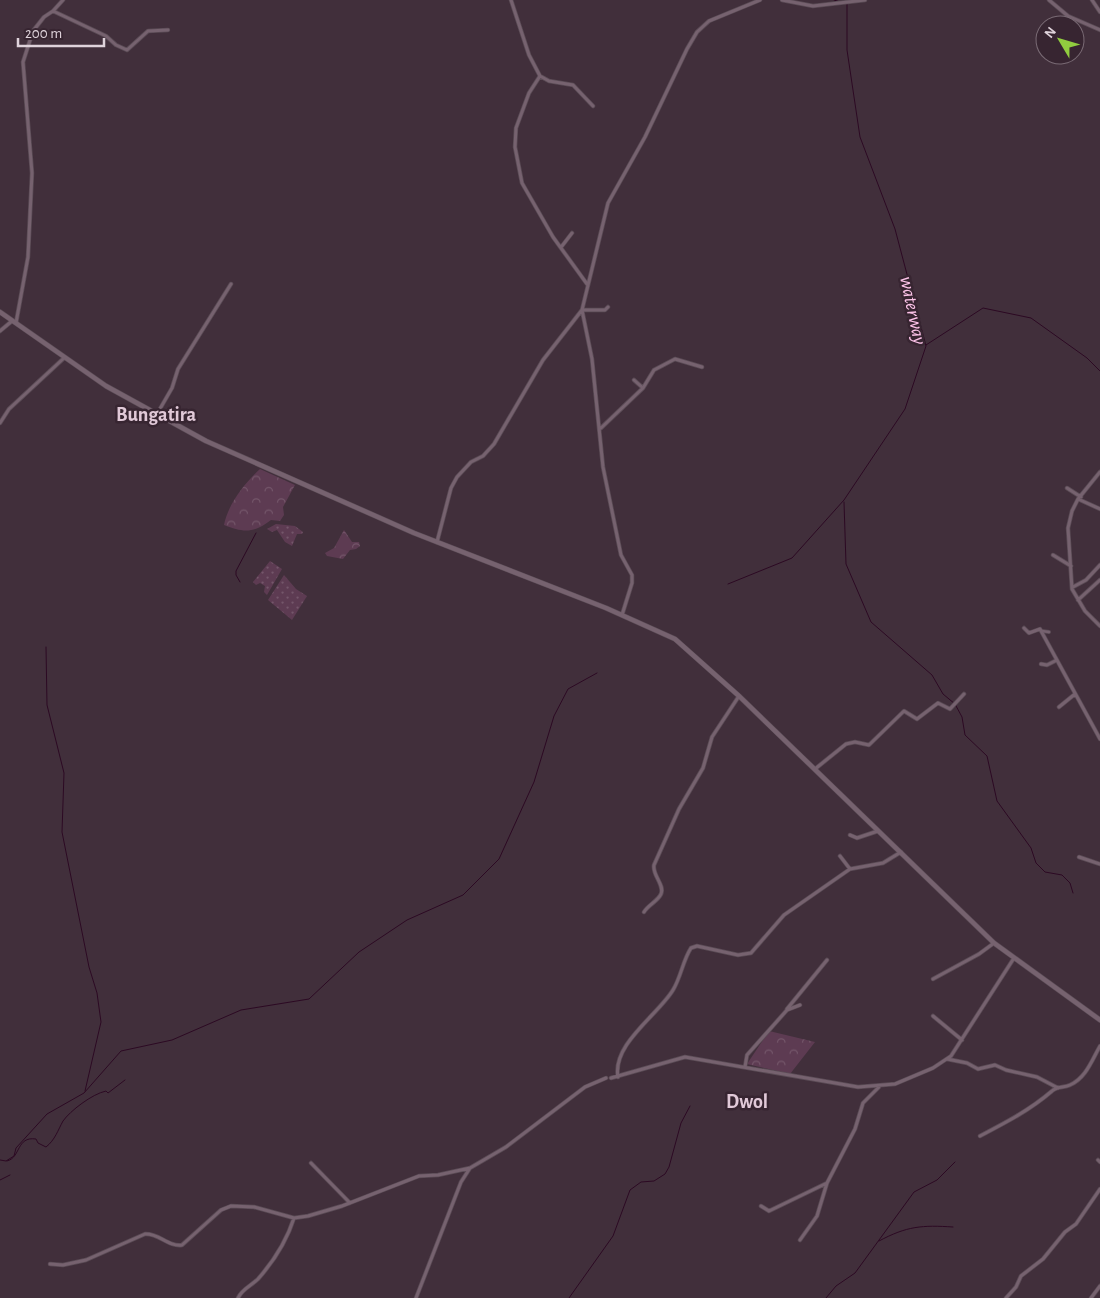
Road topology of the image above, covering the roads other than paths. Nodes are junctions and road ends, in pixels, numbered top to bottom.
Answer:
1 (63, 0) edge
2 (511, 0) edge
3 (760, 0) edge
4 (782, 0) edge
5 (865, 0) edge
6 (1049, 0) edge
7 (1092, 0) edge
8 (53, 11) junction
9 (1100, 12) edge
10 (168, 30) dead end
11 (1100, 30) edge
12 (540, 76) junction
13 (593, 106) dead end
14 (572, 233) dead end
15 (562, 246) junction
16 (231, 284) dead end
17 (588, 284) junction
18 (608, 307) dead end
19 (582, 310) junction
20 (0, 312) edge
21 (15, 322) junction
22 (0, 331) edge
23 (64, 358) junction
24 (702, 367) dead end
25 (634, 380) dead end
26 (643, 388) junction
27 (157, 414) junction
28 (0, 423) edge
29 (600, 428) junction
30 (1100, 472) edge
31 (1067, 488) dead end
32 (1080, 498) junction
33 (1100, 509) edge
34 (437, 542) junction
35 (1053, 555) dead end
36 (1100, 564) edge
37 (1071, 566) junction
38 (1100, 580) edge
39 (1072, 587) junction
40 (1078, 600) junction
41 (622, 615) junction
42 (1100, 626) edge
43 (1024, 628) dead end
44 (1042, 631) junction
45 (1049, 632) dead end
46 (1057, 660) junction
47 (1041, 664) dead end
48 (964, 694) dead end
49 (1075, 694) junction
50 (739, 696) junction
51 (1059, 708) dead end
52 (1100, 739) edge
53 (815, 769) junction
54 (879, 830) junction
55 (850, 835) dead end
56 (901, 852) junction
57 (840, 856) dead end
58 (1079, 857) dead end
59 (1100, 864) edge
60 (850, 869) junction
61 (644, 912) dead end
62 (994, 943) junction
63 (1014, 958) junction
64 (827, 960) dead end
65 (933, 979) dead end
66 (800, 1005) dead end
67 (787, 1010) junction
68 (933, 1016) dead end
69 (1100, 1020) edge
70 (962, 1040) junction
71 (1100, 1046) edge
72 (947, 1059) junction
73 (745, 1068) junction
74 (618, 1077) junction
75 (606, 1078) dead end
76 (611, 1078) dead end
77 (879, 1087) junction
78 (1058, 1088) junction
79 (980, 1136) dead end
80 (312, 1163) dead end
81 (470, 1168) junction
82 (827, 1183) junction
83 (1100, 1189) edge
84 (350, 1203) junction
85 (761, 1206) dead end
86 (294, 1218) junction
87 (800, 1240) dead end
88 (50, 1264) dead end
89 (1100, 1286) edge
90 (238, 1298) edge
91 (416, 1298) edge
92 (1006, 1298) edge
93 (1091, 1298) edge

1 - 8 street
2 - 12 street
3 - 17 street
4 - 5 street
6 - 11 street
7 - 9 street
8 - 10 street
8 - 21 street
12 - 13 street
12 - 15 street
14 - 15 street
15 - 17 street
16 - 27 street
17 - 19 street
18 - 19 street
19 - 29 street
19 - 34 street
20 - 21 street
21 - 22 street
21 - 23 street
23 - 27 street
23 - 28 street
24 - 26 street
25 - 26 street
26 - 29 street
27 - 34 street
29 - 41 street
30 - 32 street
31 - 32 street
32 - 33 street
32 - 37 street
34 - 41 street
35 - 37 street
36 - 39 street
37 - 39 street
38 - 40 street
39 - 40 street
40 - 42 street
41 - 50 street
43 - 44 street
44 - 45 street
44 - 46 street
46 - 47 street
46 - 49 street
48 - 53 street
49 - 51 street
49 - 52 street
50 - 53 street
50 - 61 street
53 - 54 street
54 - 55 street
54 - 56 street
56 - 60 street
56 - 62 street
57 - 60 street
58 - 59 street
60 - 74 street
62 - 63 street
62 - 65 street
63 - 69 street
63 - 70 street
64 - 67 street
66 - 67 street
67 - 73 street
68 - 70 street
70 - 72 street
71 - 78 street
72 - 77 street
72 - 78 street
73 - 74 street
73 - 77 street
74 - 76 street
75 - 81 street
77 - 82 street
78 - 79 street
80 - 84 street
81 - 84 street
81 - 91 street
82 - 85 street
82 - 87 street
83 - 92 street
84 - 86 street
86 - 88 street
86 - 90 street
89 - 93 street

